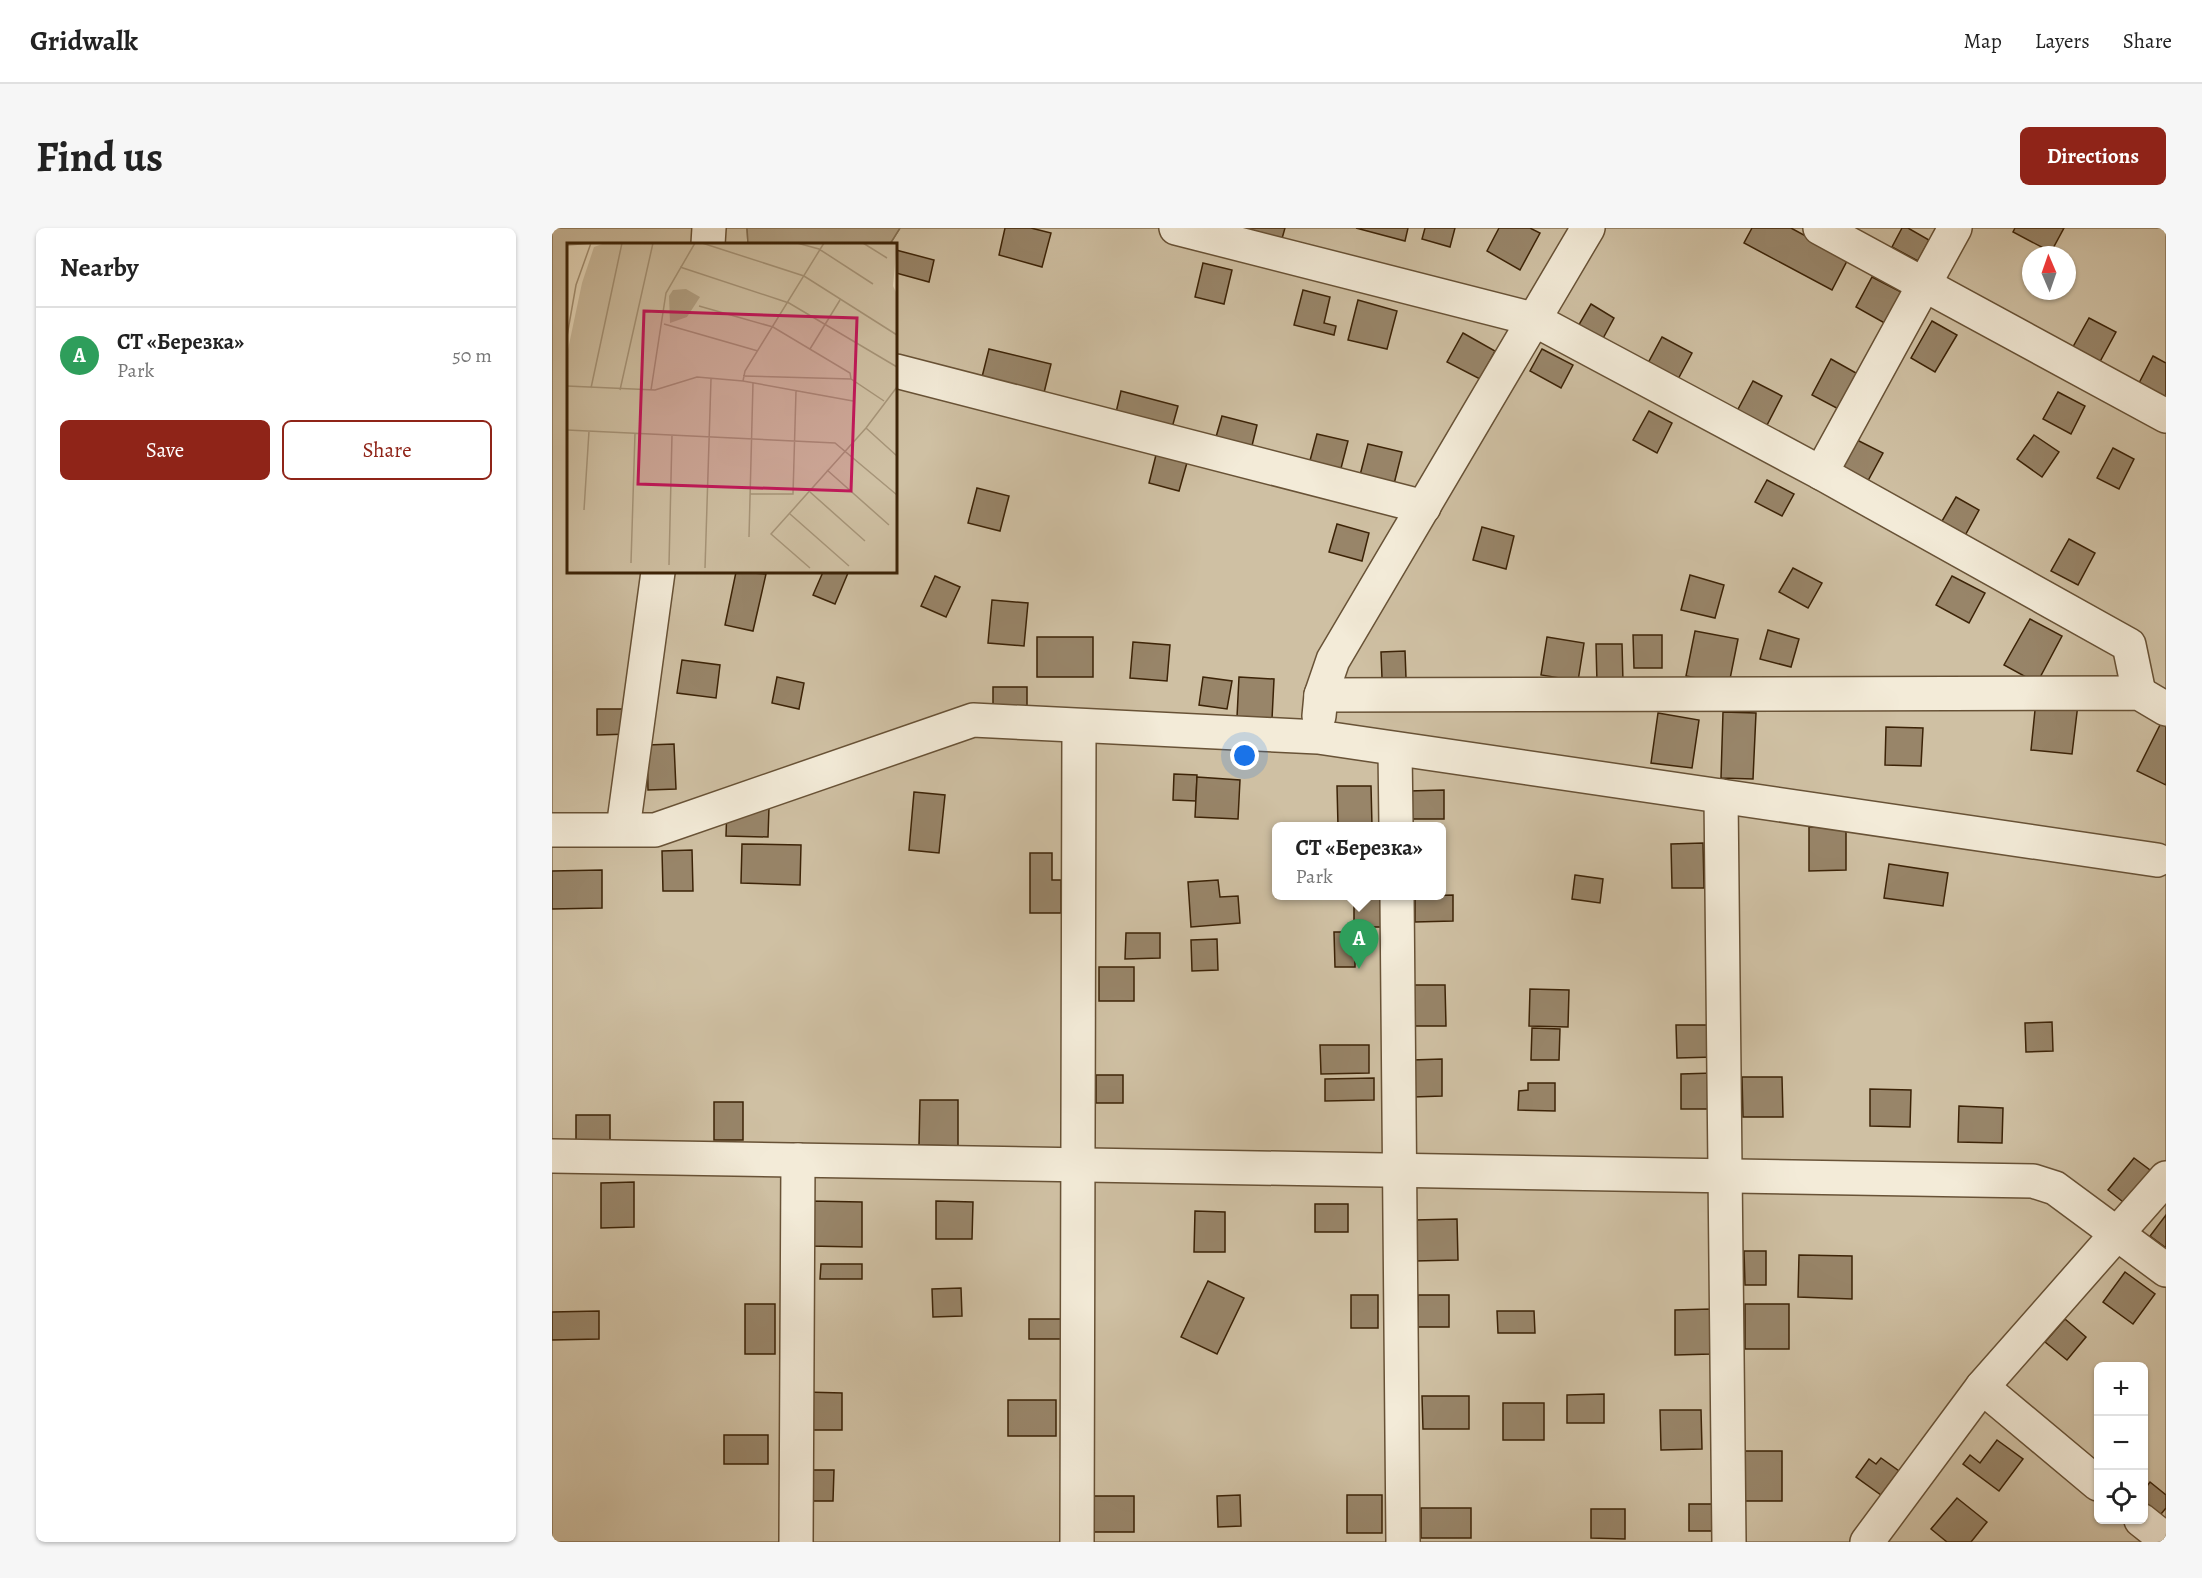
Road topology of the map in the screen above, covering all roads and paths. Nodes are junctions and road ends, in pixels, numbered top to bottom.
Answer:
1 (709, 228) edge
2 (1176, 228) edge
3 (1588, 228) edge
4 (1820, 228) edge
5 (1955, 228) edge
6 (708, 243) edge
7 (1922, 286) junction
8 (1533, 319) junction
9 (897, 371) edge
10 (2166, 416) edge
11 (1821, 473) junction
12 (1424, 507) junction
13 (658, 573) edge
14 (1321, 695) junction
15 (2152, 701) edge
16 (1079, 726) junction
17 (1318, 737) junction
18 (1395, 749) junction
19 (1721, 796) junction
20 (1396, 822) edge
21 (622, 829) junction
22 (552, 830) edge
23 (2157, 860) dead end
24 (1397, 900) edge
25 (552, 1156) edge
26 (798, 1160) junction
27 (1076, 1163) junction
28 (1401, 1169) junction
29 (1726, 1174) junction
30 (2166, 1178) edge
31 (2116, 1233) junction
32 (2166, 1270) edge
33 (1982, 1387) junction
34 (2094, 1481) edge
35 (2146, 1524) edge
36 (2166, 1540) edge
37 (796, 1542) edge
38 (1077, 1542) edge
39 (1403, 1542) edge
40 (1729, 1542) edge
41 (1867, 1542) edge

1 - 6 street
2 - 8 street
3 - 8 street
4 - 7 street
5 - 7 street
7 - 10 street
7 - 11 street
8 - 11 street
8 - 12 street
9 - 12 street
11 - 15 street
12 - 14 street
13 - 21 street
14 - 15 street
14 - 17 street
16 - 17 street
16 - 21 street
16 - 27 street
17 - 18 street
18 - 19 street
18 - 20 street
19 - 23 street
19 - 29 street
21 - 22 street
24 - 28 street
25 - 26 street
26 - 27 street
26 - 37 street
27 - 28 street
27 - 38 street
28 - 29 street
28 - 39 street
29 - 31 street
29 - 40 street
30 - 31 street
31 - 32 street
31 - 33 street
33 - 34 street
33 - 41 street
35 - 36 street

